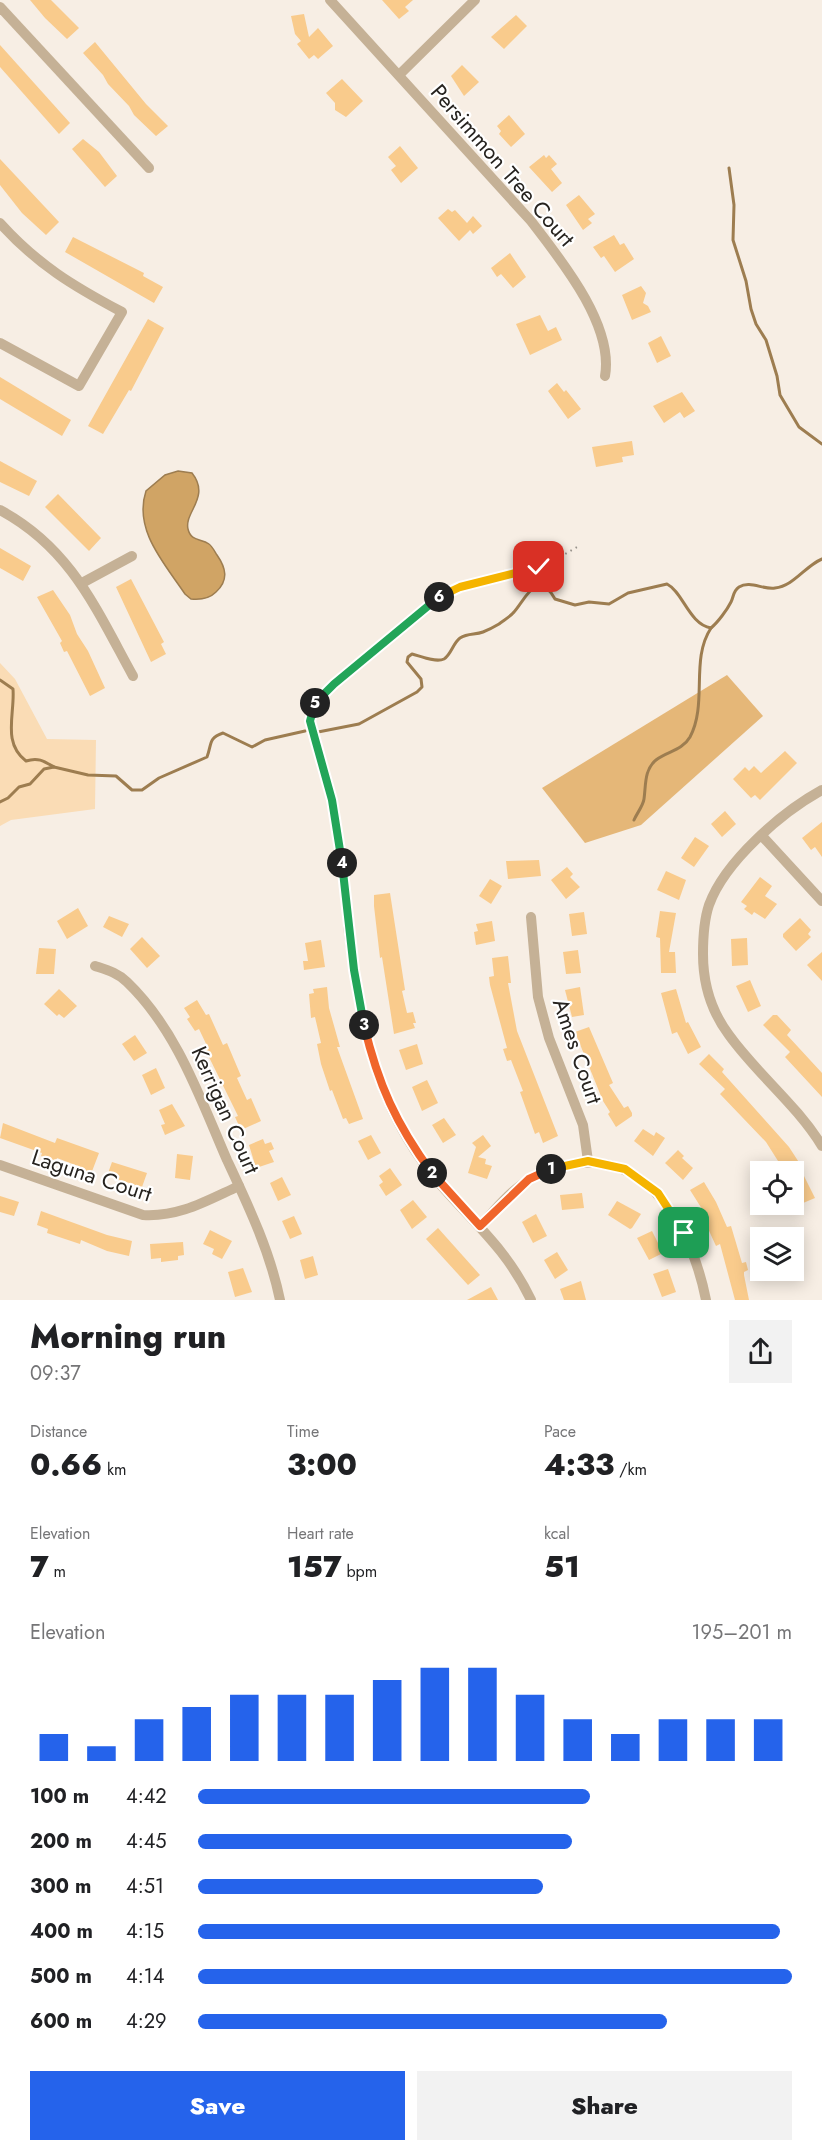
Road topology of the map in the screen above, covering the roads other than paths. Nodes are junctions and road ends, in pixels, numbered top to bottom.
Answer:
1 (330, 0) edge
2 (475, 0) edge
3 (0, 7) edge
4 (399, 75) junction
5 (149, 168) dead end
6 (0, 223) edge
7 (0, 343) edge
8 (605, 376) dead end
9 (0, 510) edge
10 (132, 556) dead end
11 (82, 583) junction
12 (133, 676) dead end
13 (822, 790) edge
14 (762, 836) junction
15 (822, 901) edge
16 (531, 917) dead end
17 (348, 926) road end
18 (95, 966) dead end
19 (822, 1146) edge
20 (588, 1161) junction
21 (0, 1165) edge
22 (239, 1186) junction
23 (480, 1226) junction
24 (280, 1300) edge
25 (531, 1300) edge
26 (706, 1300) edge

1 - 4 street, Persimmon Tree Court
2 - 4 street
3 - 5 street
4 - 8 street, Persimmon Tree Court
6 - 7 street
9 - 11 street
10 - 11 street
11 - 12 street
13 - 14 street
14 - 15 street
14 - 19 street
16 - 20 street, Ames Court
17 - 23 street
18 - 22 street, Kerrigan Court
20 - 23 street
20 - 26 street
21 - 22 street, Laguna Court
22 - 24 street, Kerrigan Court
23 - 25 street

